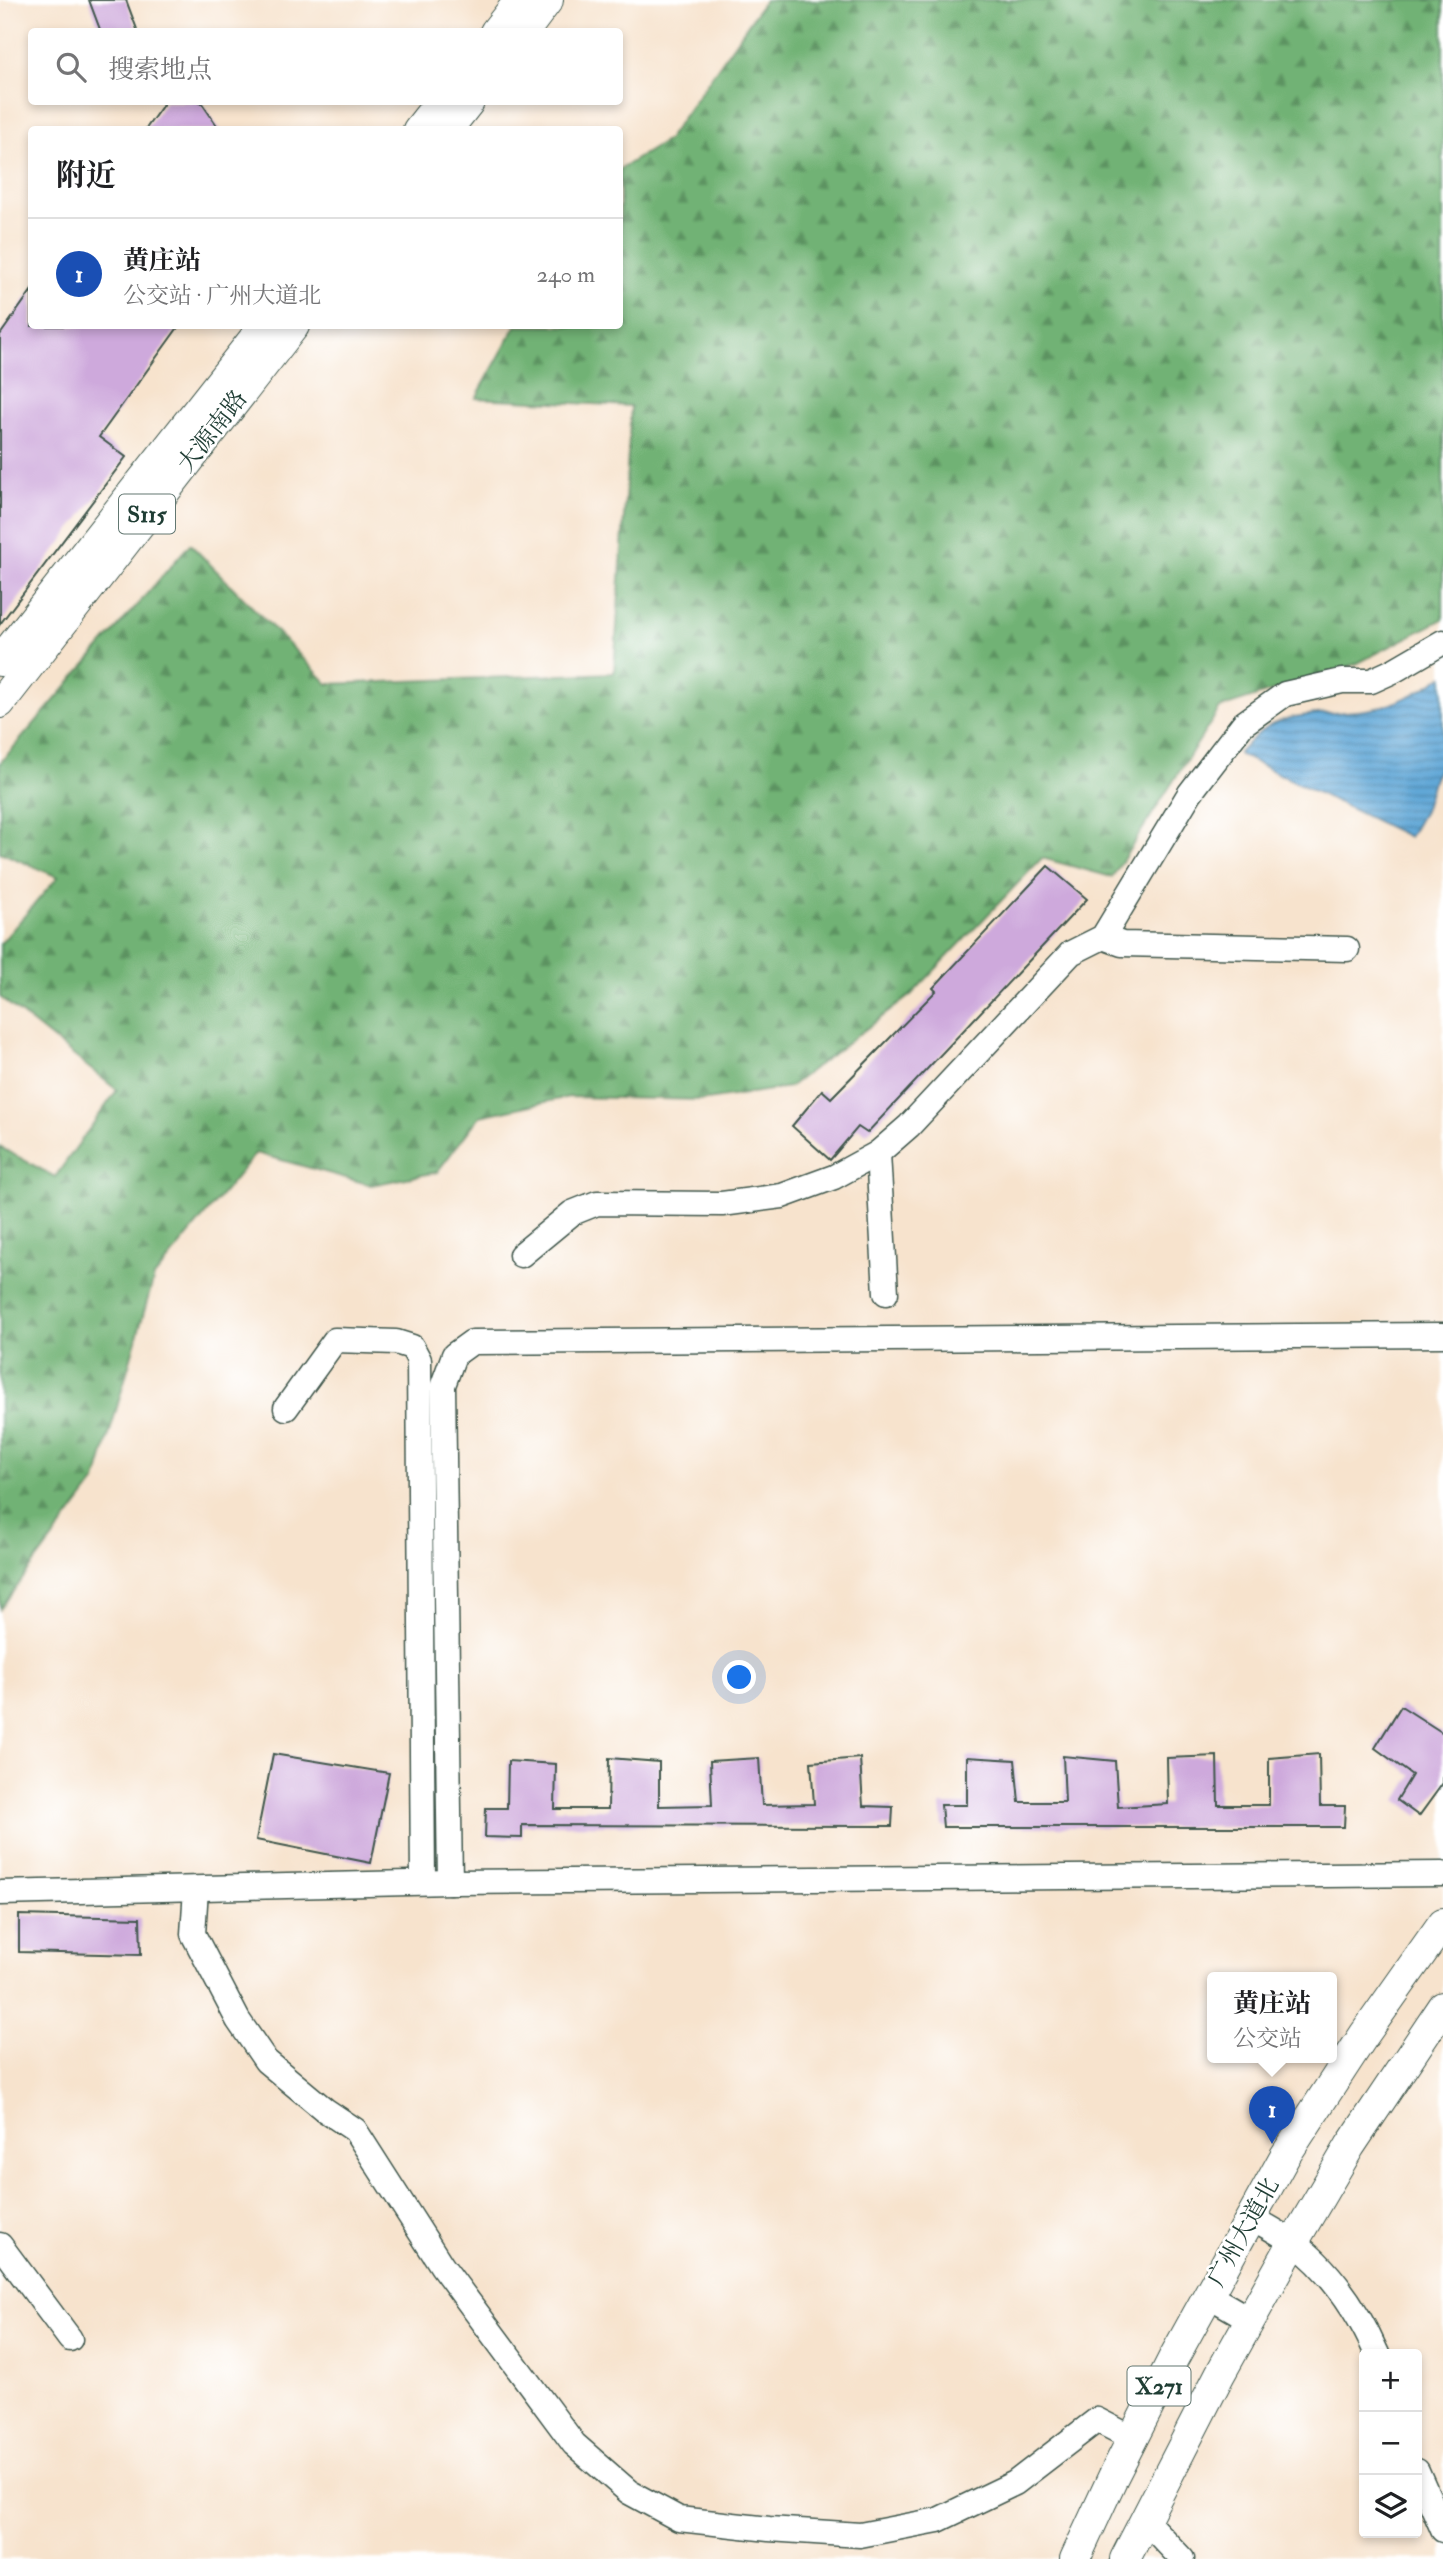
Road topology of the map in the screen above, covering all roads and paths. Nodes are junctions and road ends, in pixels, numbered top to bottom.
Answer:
1 (520, 0) edge
2 (548, 0) edge
3 (498, 28) edge
4 (527, 28) edge
5 (438, 105) edge
6 (467, 105) edge
7 (421, 126) edge
8 (450, 126) edge
9 (262, 329) edge
10 (293, 329) edge
11 (1443, 642) edge
12 (0, 661) edge
13 (0, 703) edge
14 (1103, 937) junction
15 (1347, 949) dead end
16 (878, 1153) junction
17 (521, 1255) dead end
18 (886, 1293) dead end
19 (1443, 1335) edge
20 (286, 1408) dead end
21 (1443, 1874) edge
22 (423, 1882) junction
23 (450, 1882) junction
24 (196, 1889) junction
25 (0, 1893) edge
26 (1443, 1923) edge
27 (1443, 2007) edge
28 (1251, 2217) junction
29 (1293, 2243) junction
30 (0, 2245) edge
31 (1208, 2295) junction
32 (1251, 2320) junction
33 (70, 2339) dead end
34 (1375, 2349) edge
35 (1132, 2438) junction
36 (1419, 2475) edge
37 (1144, 2519) junction
38 (1443, 2530) edge
39 (1075, 2559) edge
40 (1125, 2559) edge
41 (1182, 2559) edge

1 - 3 main road
2 - 4 main road
5 - 7 main road
6 - 8 main road
9 - 12 main road, 大源南路 / S115
10 - 13 main road, 大源南路 / S115
11 - 14 street
14 - 15 street
14 - 16 street
16 - 17 street
16 - 18 street
19 - 23 street
20 - 22 street
21 - 23 street
22 - 23 street
22 - 24 street
24 - 25 street
24 - 35 street
26 - 28 main road, 广州大道北 / X271
27 - 29 main road, 广州大道北 / X271
28 - 29 street
28 - 31 main road, 广州大道北 / X271
29 - 32 main road, 广州大道北 / X271
29 - 34 street
30 - 33 street
31 - 32 street
31 - 35 main road, 广州大道北 / X271
32 - 37 main road, 广州大道北 / X271
35 - 39 main road, 广州大道北 / X271
36 - 38 street
37 - 40 main road, 广州大道北 / X271
37 - 41 street

